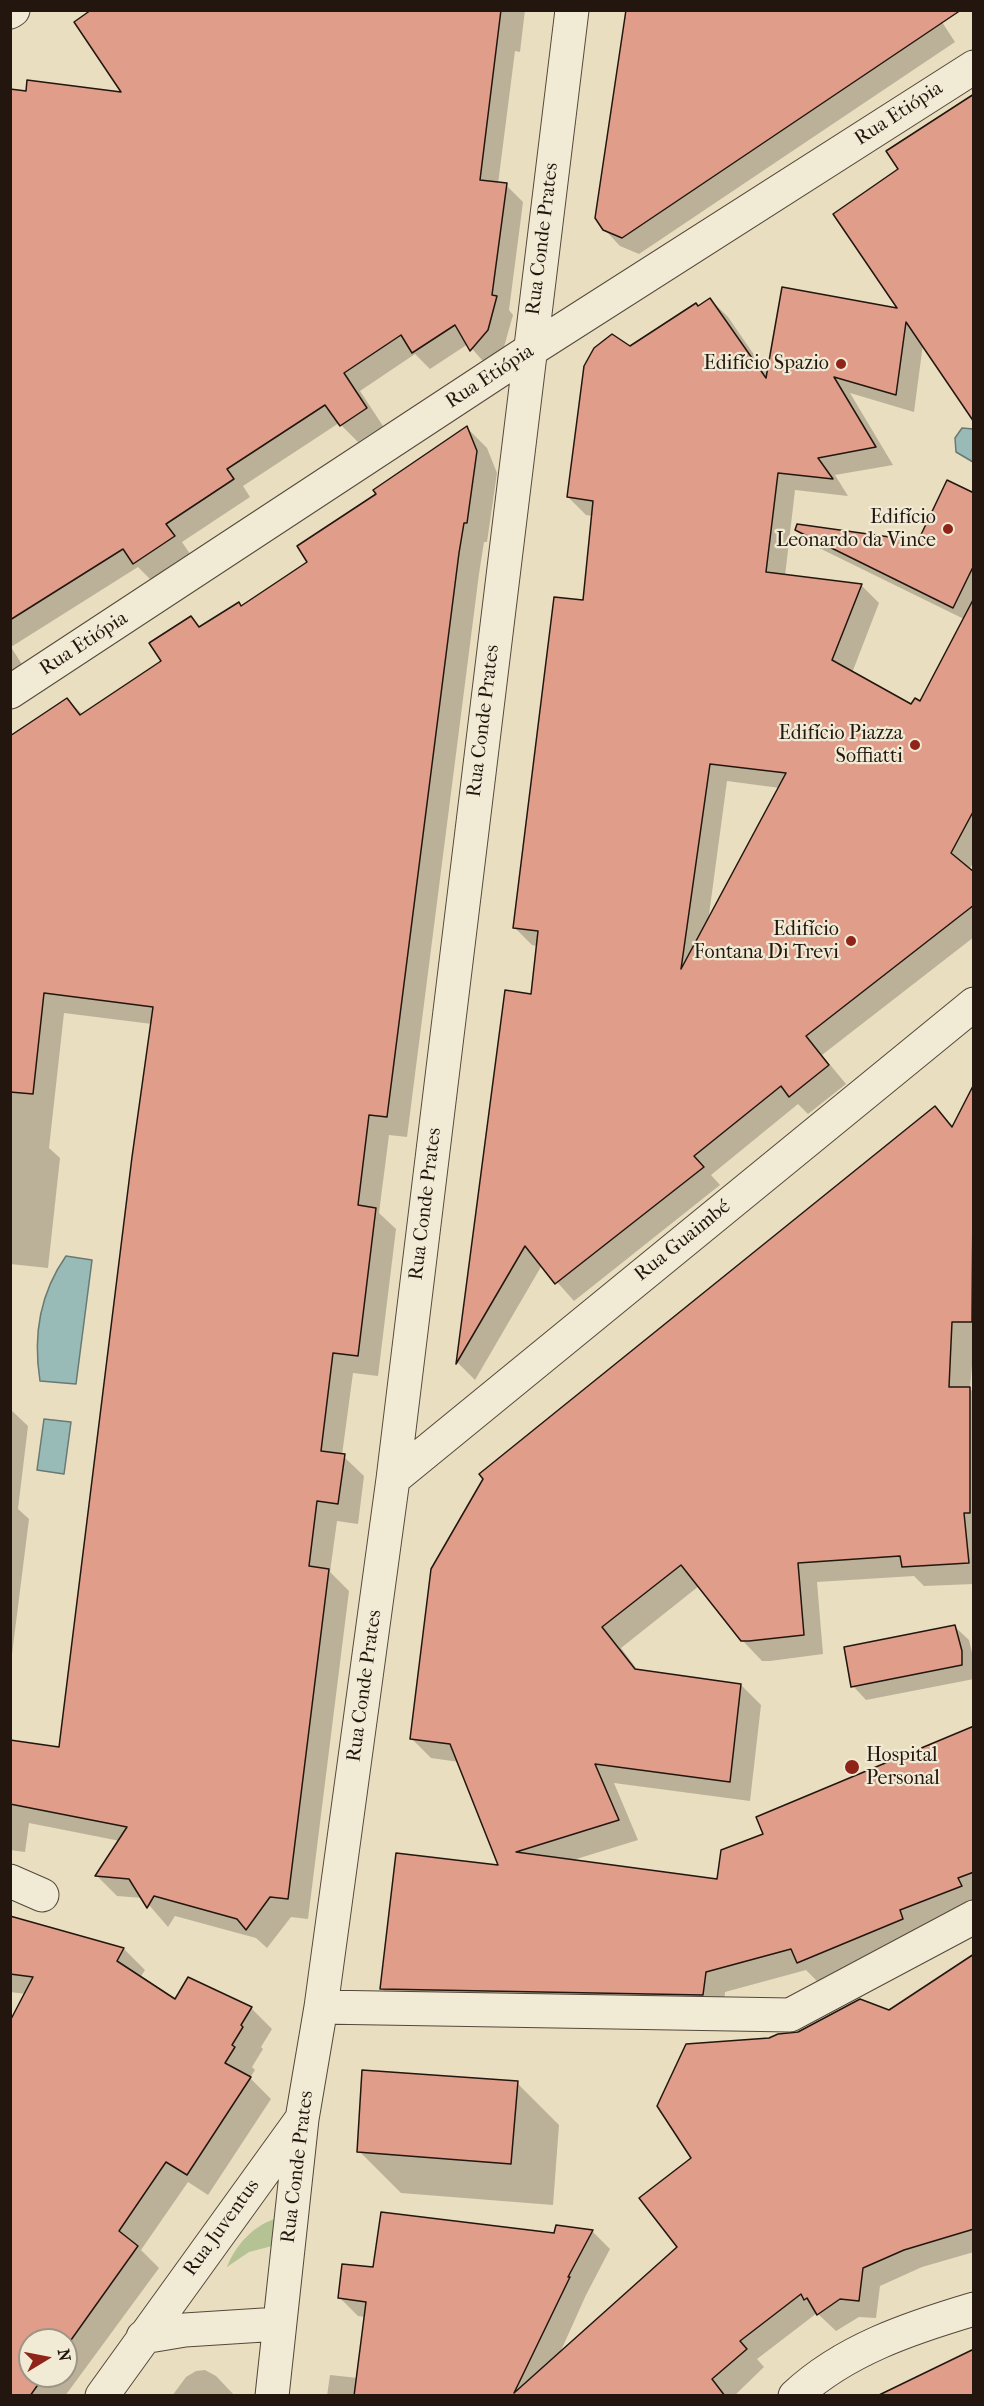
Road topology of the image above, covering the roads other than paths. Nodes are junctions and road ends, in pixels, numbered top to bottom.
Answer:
1 (572, 10) edge
2 (974, 67) edge
3 (529, 351) junction
4 (10, 692) edge
5 (974, 1004) edge
6 (393, 1479) junction
7 (10, 1881) edge
8 (42, 1895) dead end
9 (974, 1917) edge
10 (321, 2007) junction
11 (302, 2119) junction
12 (974, 2309) edge
13 (279, 2324) junction
14 (143, 2337) junction
15 (102, 2396) edge
16 (272, 2396) edge
17 (795, 2396) edge

1 - 3 street, Rua Conde Prates
2 - 3 street, Rua Etiópia
3 - 4 street, Rua Etiópia
3 - 6 street, Rua Conde Prates
5 - 6 street, Rua Guaimbé
6 - 10 street, Rua Conde Prates
7 - 8 street
9 - 10 street
10 - 11 street, Rua Conde Prates
11 - 13 street, Rua Conde Prates
11 - 14 street, Rua Juventus
12 - 17 street
13 - 14 street
13 - 16 street, Rua Conde Prates
14 - 15 street, Rua Juventus

